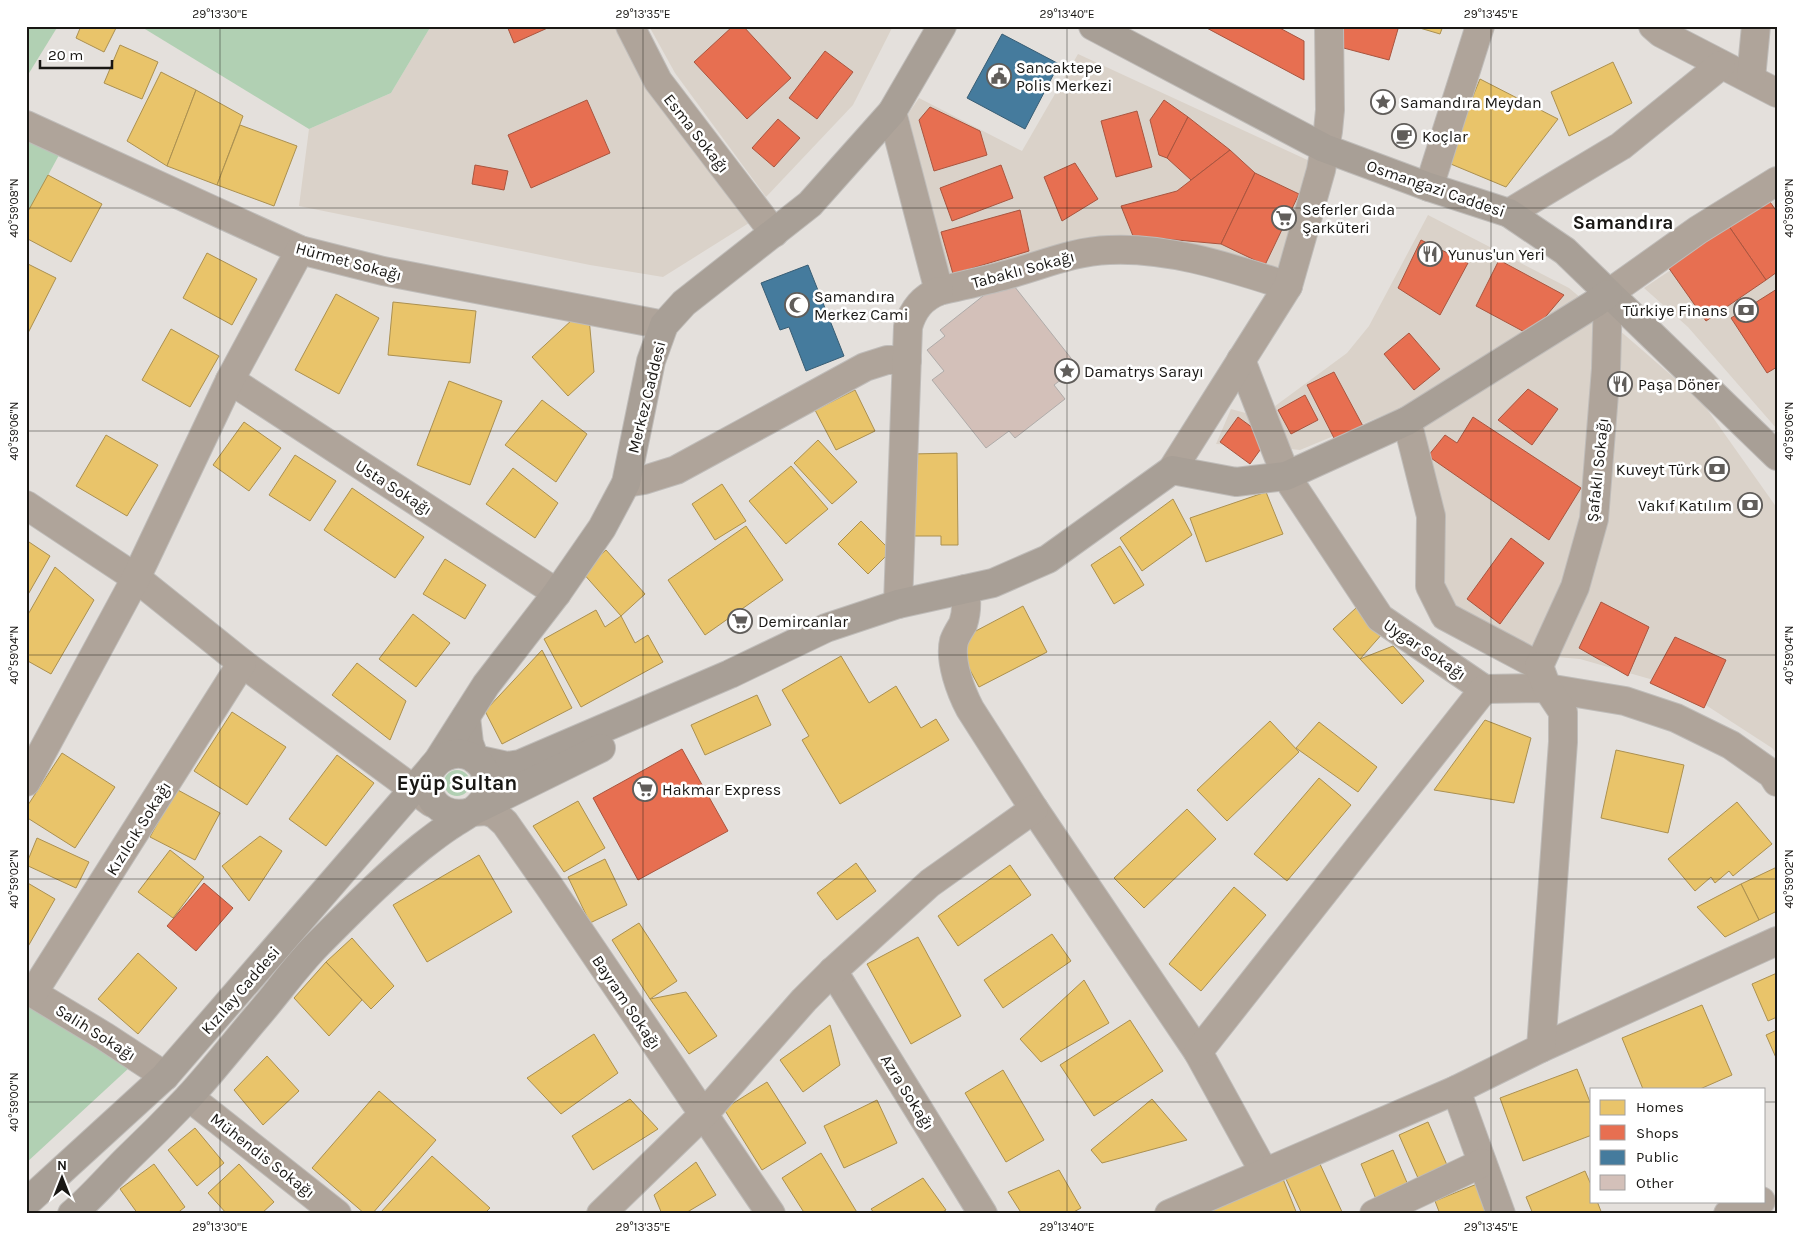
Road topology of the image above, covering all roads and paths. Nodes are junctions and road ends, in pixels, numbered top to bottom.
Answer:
1 (630, 26) edge
2 (942, 26) edge
3 (1093, 26) edge
4 (1329, 26) edge
5 (1480, 26) edge
6 (1653, 26) edge
7 (1756, 26) edge
8 (1721, 65) junction
9 (1751, 78) junction
10 (1777, 93) edge
11 (892, 112) junction
12 (26, 125) edge
13 (1324, 148) junction
14 (1777, 181) edge
15 (1429, 187) junction
16 (1509, 213) junction
17 (774, 233) junction
18 (300, 250) junction
19 (1288, 286) junction
20 (939, 291) junction
21 (1608, 294) junction
22 (664, 325) junction
23 (906, 360) junction
24 (1241, 360) junction
25 (230, 380) junction
26 (1407, 421) junction
27 (1777, 456) edge
28 (1172, 470) junction
29 (1286, 476) junction
30 (626, 483) junction
31 (26, 505) edge
32 (136, 578) junction
33 (964, 589) junction
34 (557, 593) junction
35 (898, 604) junction
36 (242, 663) junction
37 (730, 674) junction
38 (1543, 677) junction
39 (1484, 688) junction
40 (466, 717) junction
41 (475, 759) junction
42 (437, 762) junction
43 (387, 771) junction
44 (26, 782) edge
45 (1777, 782) edge
46 (414, 790) junction
47 (438, 807) junction
48 (1034, 809) junction
49 (471, 812) junction
50 (1777, 941) edge
51 (833, 971) junction
52 (30, 991) edge
53 (1541, 1048) junction
54 (1198, 1052) junction
55 (165, 1076) junction
56 (1456, 1090) junction
57 (189, 1097) junction
58 (703, 1115) junction
59 (1482, 1163) junction
60 (1264, 1172) junction
61 (1760, 1202) edge
62 (26, 1203) edge
63 (80, 1211) edge
64 (337, 1214) edge
65 (602, 1214) edge
66 (770, 1214) edge
67 (983, 1214) edge
68 (1169, 1214) edge
69 (1374, 1214) edge
70 (1501, 1214) edge
71 (1728, 1214) edge

1 - 17 street, Esma Sokağı
2 - 11 main road, Merkez Caddesi
3 - 13 main road, Osmangazi Caddesi
4 - 13 street
5 - 15 street
6 - 8 street
7 - 9 street
8 - 9 street
8 - 16 street
9 - 10 street
11 - 17 main road, Merkez Caddesi
11 - 20 street
12 - 18 street, Hürmet Sokağı
13 - 15 main road, Osmangazi Caddesi
13 - 19 street
14 - 21 street
15 - 16 main road, Osmangazi Caddesi
16 - 21 main road, Osmangazi Caddesi
17 - 22 main road, Merkez Caddesi
18 - 22 street, Hürmet Sokağı
18 - 25 street
19 - 20 street, Tabaklı Sokağı
19 - 24 street
20 - 23 street
21 - 26 main road
21 - 27 main road, Osmangazi Caddesi
21 - 38 street, Şafaklı Sokağı
22 - 30 main road, Merkez Caddesi
23 - 30 street
23 - 35 street
24 - 28 street
24 - 29 street, Uygar Sokağı
25 - 32 street
25 - 34 street, Usta Sokağı
26 - 29 main road
26 - 38 street
28 - 29 main road
28 - 33 main road
29 - 39 street, Uygar Sokağı
30 - 34 main road, Merkez Caddesi
31 - 32 street
32 - 36 street
32 - 44 street
33 - 35 main road
33 - 48 street
34 - 40 main road, Merkez Caddesi
35 - 37 main road
36 - 43 street
36 - 52 street, Kızılcık Sokağı
37 - 41 main road
37 - 49 main road
38 - 39 street, Uygar Sokağı
38 - 45 street
38 - 53 street
39 - 54 street
40 - 41 main road
40 - 42 main road, Merkez Caddesi
41 - 42 main road
41 - 49 main road
42 - 43 street
42 - 46 main road, Kızılay Caddesi
42 - 47 main road
43 - 46 street
46 - 47 street
46 - 55 main road, Kızılay Caddesi
47 - 49 main road
48 - 51 street
48 - 54 street
49 - 57 main road, Kızılay Caddesi
49 - 58 street, Bayram Sokağı
50 - 53 street
51 - 58 street
51 - 67 street, Azra Sokağı
52 - 55 street, Salih Sokağı
53 - 56 street
54 - 60 street
55 - 62 main road, Kızılay Caddesi
56 - 59 street
56 - 60 street
57 - 63 main road, Kızılay Caddesi
57 - 64 street, Mühendis Sokağı
58 - 65 street
58 - 66 street, Bayram Sokağı
59 - 69 street
59 - 70 street
60 - 68 street
61 - 71 street

